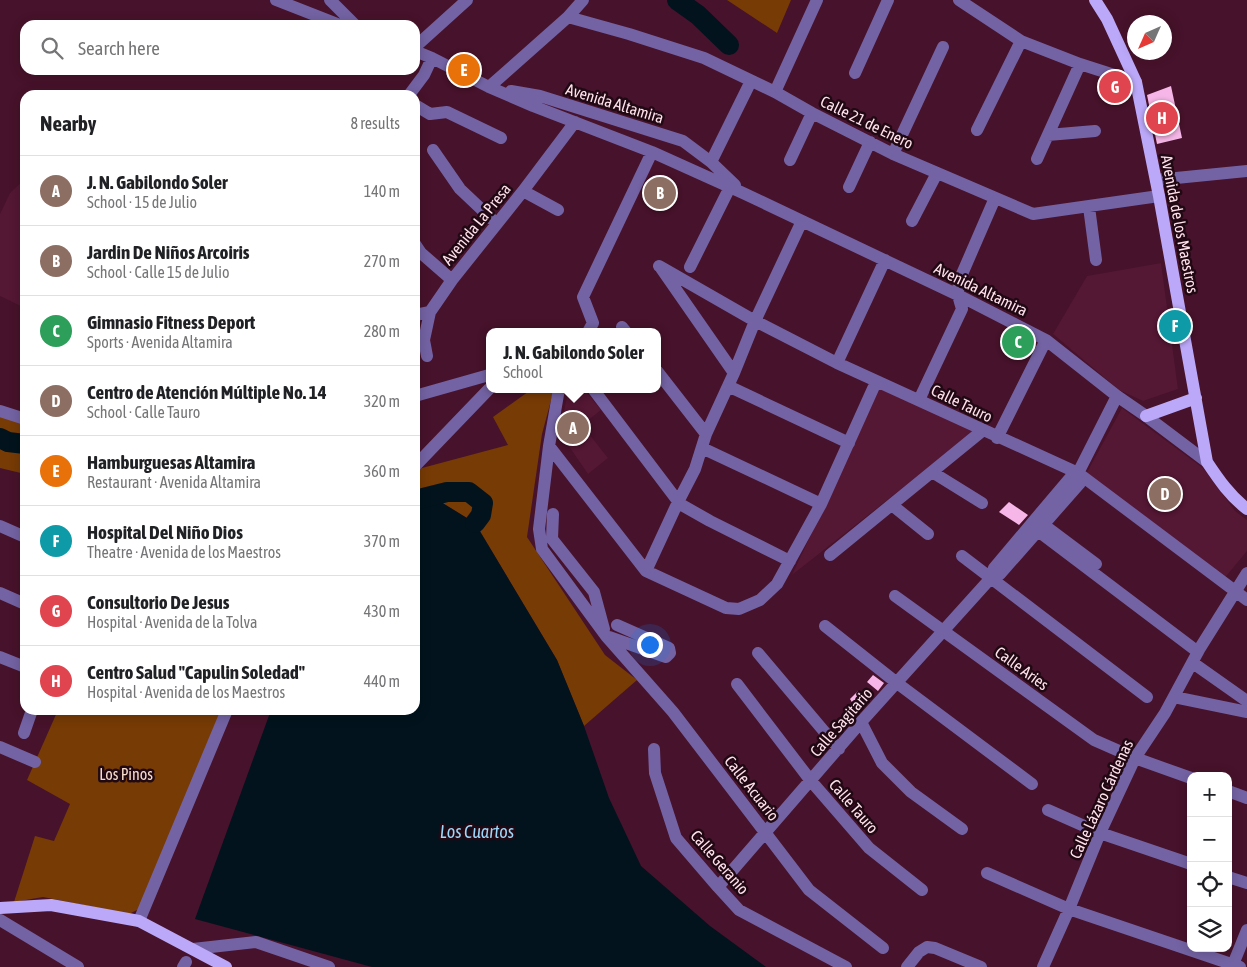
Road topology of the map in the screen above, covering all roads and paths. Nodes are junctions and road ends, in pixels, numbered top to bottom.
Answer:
1 (276, 0) edge
2 (467, 0) edge
3 (583, 0) edge
4 (817, 0) edge
5 (888, 0) edge
6 (959, 0) edge
7 (1095, 0) edge
8 (337, 2) edge
9 (568, 17) junction
10 (327, 20) edge
11 (351, 20) edge
12 (1021, 41) junction
13 (420, 42) edge
14 (943, 47) dead end
15 (420, 53) edge
16 (432, 58) junction
17 (1080, 64) junction
18 (855, 73) dead end
19 (752, 81) junction
20 (1136, 82) junction
21 (489, 87) junction
22 (413, 90) edge
23 (775, 92) junction
24 (420, 108) edge
25 (812, 113) junction
26 (575, 122) junction
27 (977, 130) dead end
28 (1095, 131) dead end
29 (1048, 135) junction
30 (501, 138) dead end
31 (870, 142) junction
32 (433, 150) dead end
33 (652, 152) junction
34 (892, 154) junction
35 (1037, 158) dead end
36 (790, 160) dead end
37 (711, 162) junction
38 (1247, 171) edge
39 (937, 173) junction
40 (1156, 180) junction
41 (730, 187) junction
42 (849, 187) dead end
43 (523, 192) junction
44 (743, 193) junction
45 (1159, 196) junction
46 (995, 198) junction
47 (1089, 207) junction
48 (558, 210) dead end
49 (802, 221) junction
50 (912, 221) dead end
51 (497, 224) junction
52 (420, 252) edge
53 (885, 260) junction
54 (1096, 260) dead end
55 (690, 267) dead end
56 (452, 280) junction
57 (958, 295) junction
58 (430, 312) junction
59 (420, 314) edge
60 (755, 320) junction
61 (590, 328) edge
62 (1046, 340) junction
63 (427, 356) dead end
64 (837, 363) junction
65 (734, 373) junction
66 (486, 376) edge
67 (661, 376) edge
68 (876, 382) junction
69 (728, 386) junction
70 (486, 392) edge
71 (558, 393) edge
72 (596, 393) edge
73 (420, 395) edge
74 (1117, 396) junction
75 (1196, 398) junction
76 (919, 400) junction
77 (0, 411) edge
78 (1146, 416) junction
79 (20, 417) edge
80 (982, 431) junction
81 (706, 434) junction
82 (997, 438) junction
83 (849, 443) junction
84 (549, 446) junction
85 (702, 448) junction
86 (420, 461) edge
87 (1207, 462) junction
88 (932, 472) junction
89 (1078, 473) junction
90 (678, 502) junction
91 (982, 503) dead end
92 (821, 504) junction
93 (892, 505) junction
94 (1247, 509) edge
95 (553, 514) dead end
96 (0, 526) edge
97 (1041, 528) junction
98 (928, 534) dead end
99 (20, 535) edge
100 (830, 555) dead end
101 (962, 556) dead end
102 (790, 561) junction
103 (646, 572) junction
104 (1247, 573) edge
105 (990, 578) junction
106 (1235, 592) junction
107 (0, 593) edge
108 (895, 596) dead end
109 (1247, 600) edge
110 (20, 602) edge
111 (617, 625) dead end
112 (825, 626) dead end
113 (943, 632) junction
114 (606, 636) junction
115 (758, 653) dead end
116 (1198, 653) junction
117 (0, 657) edge
118 (20, 665) edge
119 (897, 683) junction
120 (737, 684) dead end
121 (1146, 697) dead end
122 (1174, 697) junction
123 (1247, 700) edge
124 (1247, 712) edge
125 (30, 715) edge
126 (225, 715) edge
127 (861, 722) junction
128 (24, 733) dead end
129 (0, 747) edge
130 (654, 749) dead end
131 (839, 749) junction
132 (1135, 758) junction
133 (35, 762) dead end
134 (1187, 777) edge
135 (811, 781) junction
136 (1032, 784) dead end
137 (1232, 792) edge
138 (1247, 798) edge
139 (1048, 810) dead end
140 (962, 829) dead end
141 (766, 832) junction
142 (1100, 833) junction
143 (1187, 863) edge
144 (987, 873) dead end
145 (1232, 877) edge
146 (1247, 883) edge
147 (718, 888) junction
148 (922, 890) dead end
149 (0, 908) edge
150 (1069, 909) junction
151 (0, 920) edge
152 (140, 921) junction
153 (1247, 930) edge
154 (883, 948) dead end
155 (193, 949) junction
156 (909, 963) edge
157 (1235, 966) edge
158 (78, 967) edge
159 (226, 967) edge
160 (329, 967) edge
161 (846, 967) edge
162 (982, 967) edge
163 (1043, 967) edge

1 - 10 street
2 - 13 street
3 - 9 street
4 - 23 street
5 - 18 street
6 - 12 street
7 - 20 main road, Avenida de los Maestros
8 - 11 street
9 - 19 street, Calle 21 de Enero
9 - 21 street
12 - 17 street
12 - 27 street
14 - 34 street
15 - 16 street, Avenida Altamira
16 - 21 street, Avenida Altamira
16 - 22 street
17 - 20 street
17 - 29 street
19 - 23 street, Calle 21 de Enero
19 - 37 street
20 - 40 main road, Avenida de los Maestros
21 - 26 street, Avenida Altamira
21 - 37 street, Avenida Altamira
23 - 25 street, Calle 21 de Enero
24 - 30 street
25 - 31 street, Calle 21 de Enero
25 - 36 street
26 - 33 street, Avenida Altamira
26 - 43 street, Avenida La Presa
28 - 29 street
29 - 35 street
31 - 34 street, Calle 21 de Enero
31 - 42 street
32 - 51 street
33 - 41 street, Avenida Altamira
33 - 61 street
34 - 39 street, Calle 21 de Enero
37 - 44 street, Avenida Altamira
38 - 40 street
39 - 46 street, Calle 21 de Enero
39 - 50 street
40 - 45 main road, Avenida de los Maestros
41 - 44 street, Avenida Altamira
41 - 55 street
43 - 48 street
43 - 51 street, Avenida La Presa
44 - 49 street, Avenida Altamira
45 - 47 street, Calle 21 de Enero
45 - 75 main road, Avenida de los Maestros
46 - 47 street, Calle 21 de Enero
46 - 57 street
47 - 54 street
49 - 53 street, Avenida Altamira
49 - 60 street
51 - 56 street, Avenida La Presa
52 - 56 street
53 - 57 street, Avenida Altamira
53 - 64 street
56 - 58 street, Avenida La Presa
57 - 62 street, Avenida Altamira
57 - 76 street
58 - 59 street
58 - 63 street, Avenida La Presa
60 - 64 street, Calle Tauro
60 - 65 street
60 - 65 street, Calle Tauro
62 - 74 street, Avenida Altamira
62 - 82 street
64 - 68 street, Calle Tauro
65 - 69 street
66 - 73 street
67 - 81 street
68 - 76 street, Calle Tauro
68 - 83 street
69 - 81 street
69 - 83 street
70 - 86 street
71 - 84 street, Calle Acuario
72 - 90 street
74 - 78 street, Avenida Altamira
74 - 89 street
75 - 78 main road
75 - 87 main road, Avenida de los Maestros
76 - 80 street, Calle Tauro
77 - 79 street
78 - 87 street, Avenida Altamira
80 - 82 street, Calle Tauro
80 - 88 street
81 - 85 street
82 - 89 street, Calle Tauro
83 - 92 street
84 - 103 street
84 - 114 street, Calle Acuario
85 - 90 street
85 - 92 street
87 - 94 main road, Avenida Altamira
88 - 91 street
88 - 93 street
89 - 97 street, Calle Sagitario
89 - 105 street, Calle Sagitario
89 - 106 street, Calle Tauro
90 - 102 street
90 - 103 street
92 - 102 street
93 - 98 street
93 - 100 street
95 - 114 street
96 - 99 street
97 - 105 street, Calle Sagitario
97 - 116 street
101 - 105 street
102 - 103 street
104 - 106 street, Calle Lázaro Cárdenas
105 - 113 street, Calle Sagitario
105 - 121 street
106 - 109 street, Calle Tauro
106 - 116 street, Calle Lázaro Cárdenas
107 - 110 street
108 - 113 street, Calle Aries
111 - 114 street
112 - 119 street
113 - 119 street, Calle Sagitario
113 - 132 street, Calle Aries
114 - 141 street, Calle Acuario
115 - 131 street
116 - 122 street, Calle Lázaro Cárdenas
116 - 123 street
117 - 118 street
119 - 127 street, Calle Sagitario
119 - 136 street
120 - 135 street, Calle Tauro
122 - 124 street
122 - 132 street, Calle Lázaro Cárdenas
125 - 128 street
126 - 152 street
127 - 131 street, Calle Sagitario
127 - 140 street
129 - 133 street
130 - 147 street, Calle Geranio
131 - 135 street, Calle Sagitario
132 - 134 street, Calle Aries
132 - 142 street, Calle Lázaro Cárdenas
135 - 141 street, Calle Sagitario
135 - 148 street, Calle Tauro
137 - 138 street
139 - 142 street
141 - 147 street, Calle Sagitario
141 - 154 street, Calle Acuario
142 - 143 street
142 - 150 street, Calle Lázaro Cárdenas
144 - 150 street
145 - 146 street
147 - 161 street, Calle Geranio
149 - 152 main road
150 - 157 street
150 - 163 street, Calle Lázaro Cárdenas
151 - 158 street
152 - 155 main road
153 - 157 street
155 - 159 main road
155 - 160 street
156 - 162 street

